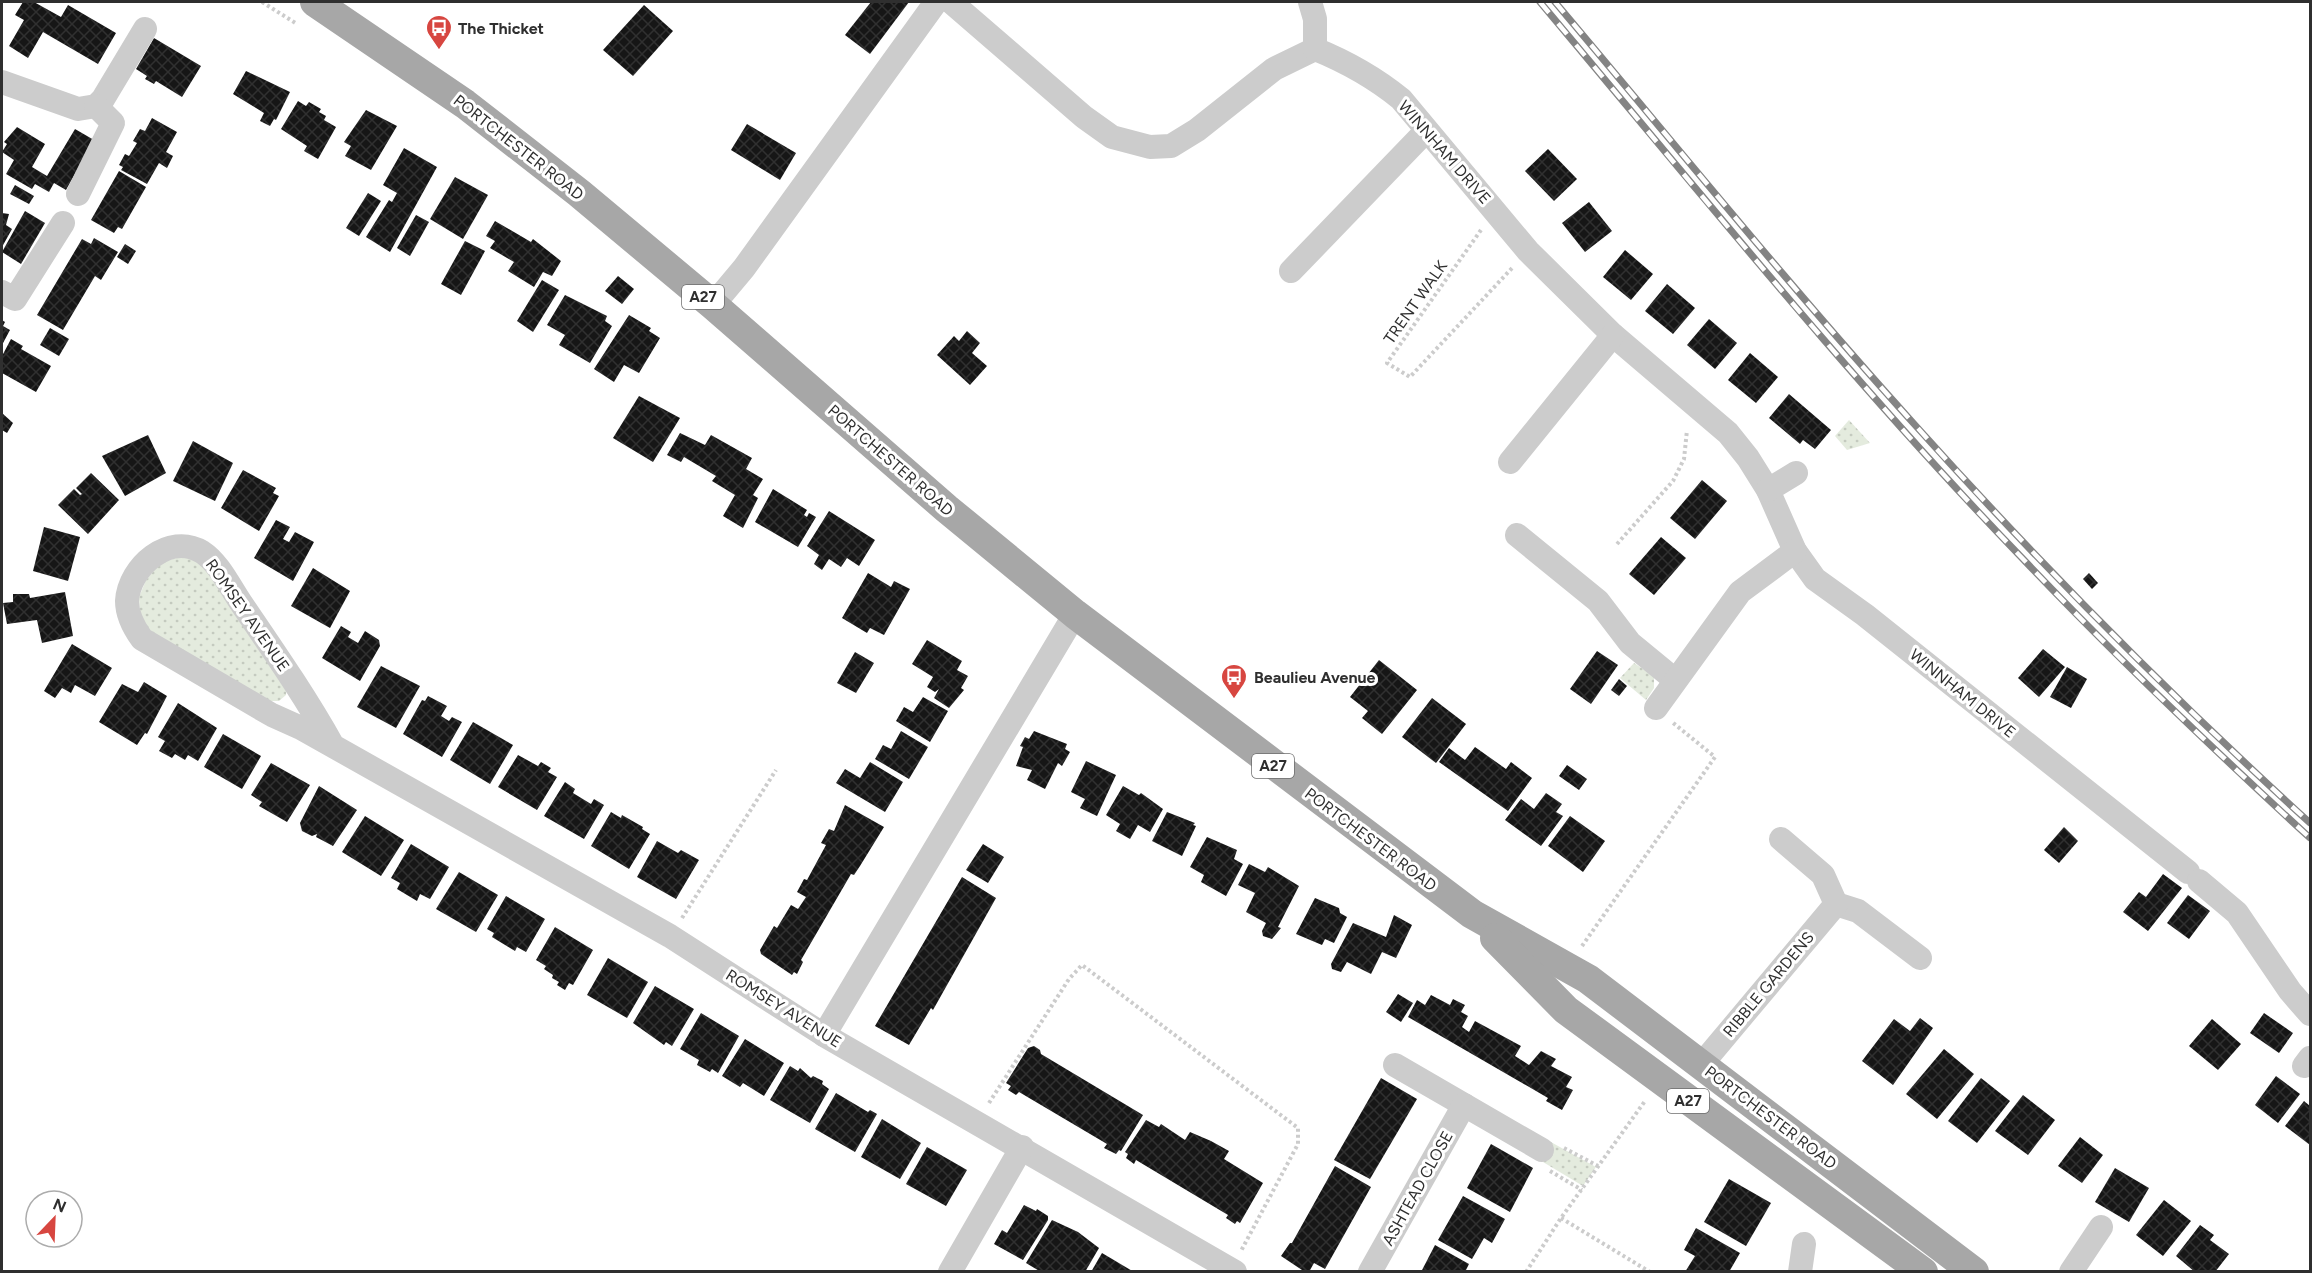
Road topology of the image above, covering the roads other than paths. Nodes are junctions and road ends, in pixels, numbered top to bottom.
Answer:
1 (315, 2) edge
2 (936, 2) edge
3 (951, 2) edge
4 (1310, 2) edge
5 (145, 29) dead end
6 (1315, 49) junction
7 (3, 90) edge
8 (96, 106) junction
9 (1426, 131) junction
10 (78, 194) dead end
11 (63, 223) dead end
12 (1291, 270) dead end
13 (2, 291) edge
14 (713, 305) junction
15 (1613, 335) junction
16 (1510, 462) dead end
17 (1796, 474) dead end
18 (1768, 490) junction
19 (1517, 535) dead end
20 (1795, 551) junction
21 (1075, 615) junction
22 (1675, 680) junction
23 (1656, 708) road end
24 (333, 746) junction
25 (1781, 839) dead end
26 (1836, 904) junction
27 (1472, 915) junction
28 (1920, 958) dead end
29 (2310, 1014) edge
30 (824, 1035) junction
31 (1395, 1065) dead end
32 (1701, 1065) junction
33 (1464, 1105) junction
34 (1022, 1147) junction
35 (1542, 1150) road end
36 (2101, 1227) dead end
37 (1804, 1244) dead end
38 (1233, 1271) edge
39 (950, 1272) edge
40 (1370, 1272) edge
41 (1800, 1272) edge
42 (1923, 1272) edge
43 (1974, 1272) edge
44 (2071, 1272) edge

1 - 14 main road, PORTCHESTER ROAD / A27
2 - 14 street
3 - 6 street
4 - 6 street
5 - 8 street
6 - 9 street, WINNHAM DRIVE
7 - 8 street
8 - 10 street
9 - 12 street
9 - 15 street, WINNHAM DRIVE
11 - 13 street
14 - 21 main road, PORTCHESTER ROAD / A27
15 - 16 street
15 - 18 street, WINNHAM DRIVE
17 - 18 street
18 - 20 street, WINNHAM DRIVE
19 - 22 street
20 - 22 street
20 - 29 street, WINNHAM DRIVE
21 - 27 main road, PORTCHESTER ROAD / A27
21 - 30 street
22 - 23 street
24 - 24 street, ROMSEY AVENUE
24 - 30 street, ROMSEY AVENUE
25 - 26 street
26 - 28 street
26 - 32 street, RIBBLE GARDENS
27 - 32 main road, PORTCHESTER ROAD / A27
27 - 42 main road, PORTCHESTER ROAD / A27
30 - 34 street, ROMSEY AVENUE
31 - 33 street
32 - 43 main road, PORTCHESTER ROAD / A27
33 - 35 street
33 - 40 street, ASHTEAD CLOSE
34 - 38 street, ROMSEY AVENUE
34 - 39 street
36 - 44 street
37 - 41 street

